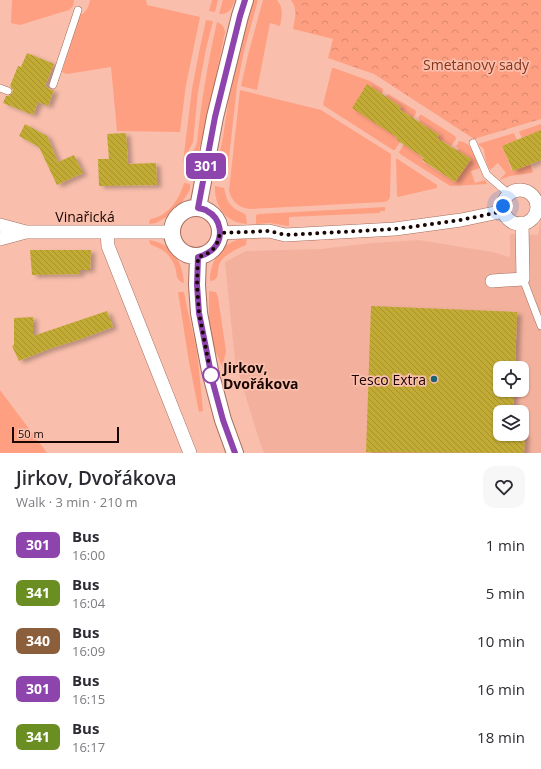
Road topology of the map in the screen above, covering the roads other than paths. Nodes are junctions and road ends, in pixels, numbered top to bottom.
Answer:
1 (245, 0) edge
2 (78, 10) dead end
3 (53, 85) dead end
4 (0, 88) edge
5 (8, 91) dead end
6 (473, 144) dead end
7 (509, 194) junction
8 (539, 202) edge
9 (198, 208) junction
10 (504, 211) junction
11 (0, 224) edge
12 (522, 224) junction
13 (26, 232) junction
14 (107, 232) junction
15 (171, 232) junction
16 (220, 233) junction
17 (0, 240) edge
18 (198, 257) junction
19 (522, 279) junction
20 (492, 281) dead end
21 (541, 326) edge
22 (190, 453) edge
23 (235, 453) edge

1 - 9 street
2 - 3 lane
4 - 5 lane
6 - 7 lane
7 - 8 street
7 - 10 street
8 - 12 street
9 - 15 street
9 - 16 street
10 - 12 street
10 - 16 street
11 - 13 street, Vinařická
12 - 19 street
13 - 14 street, Vinařická
13 - 17 street
14 - 15 street, Vinařická
14 - 22 street
15 - 18 street
16 - 18 street
18 - 23 street
19 - 20 street
19 - 21 lane

